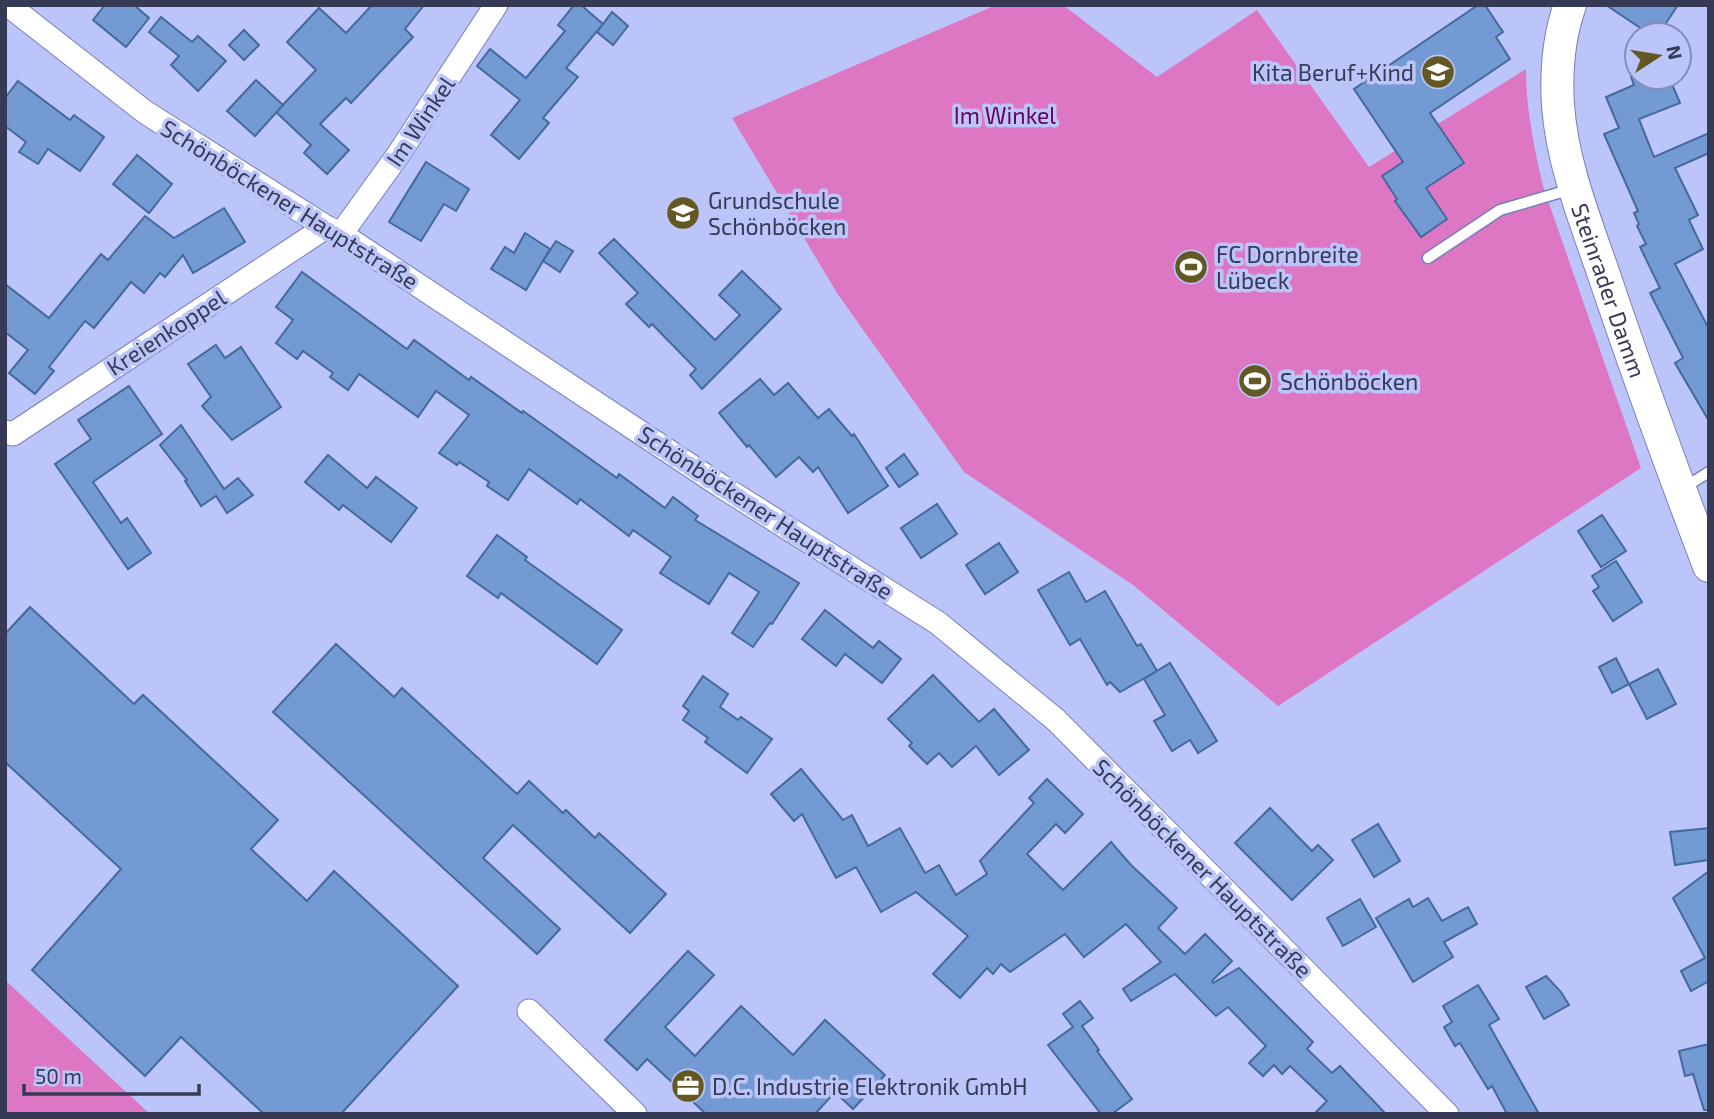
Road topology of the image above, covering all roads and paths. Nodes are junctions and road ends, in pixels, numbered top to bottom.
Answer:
1 (496, 5) edge
2 (1570, 5) edge
3 (11, 6) edge
4 (1574, 188) junction
5 (334, 231) junction
6 (1428, 258) dead end
7 (5, 432) edge
8 (1709, 472) edge
9 (1680, 491) junction
10 (1709, 566) edge
11 (529, 1011) dead end
12 (635, 1114) edge
13 (1447, 1114) edge

1 - 5 street, Im Winkel
2 - 4 main road, Steinrader Damm
3 - 5 street, Schönböckener Hauptstraße
4 - 6 lane
4 - 9 main road, Steinrader Damm
5 - 7 street, Kreienkoppel
5 - 13 street, Schönböckener Hauptstraße
8 - 9 lane
9 - 10 main road, Steinrader Damm
11 - 12 street

